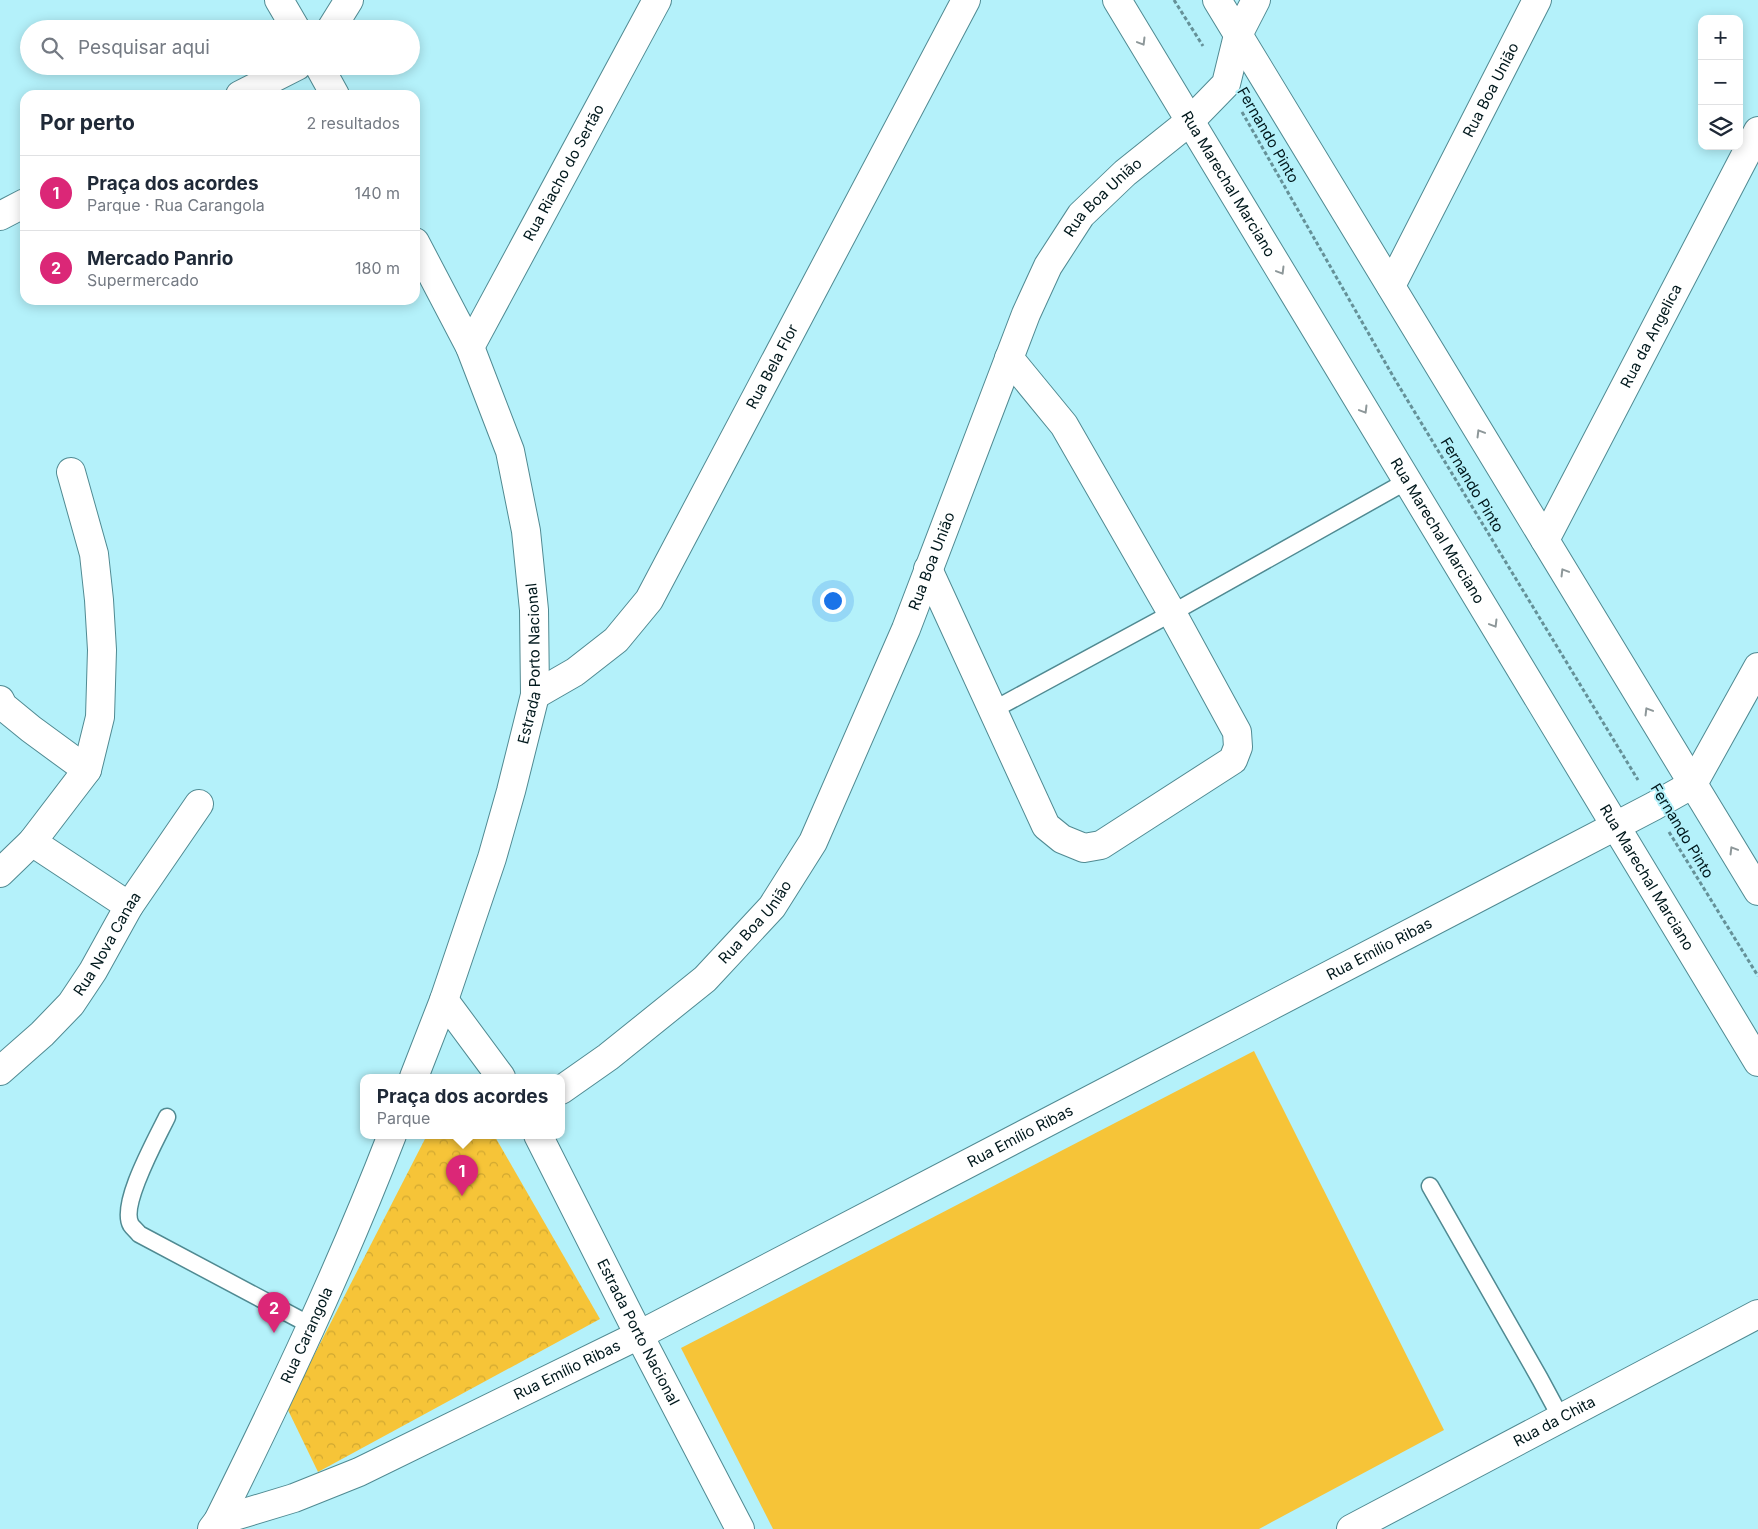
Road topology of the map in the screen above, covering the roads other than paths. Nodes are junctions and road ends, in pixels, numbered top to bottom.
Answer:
1 (279, 0) edge
2 (349, 0) edge
3 (657, 0) edge
4 (966, 0) edge
5 (1117, 0) edge
6 (1217, 0) edge
7 (1256, 0) edge
8 (1536, 0) edge
9 (291, 20) edge
10 (337, 20) edge
11 (1238, 35) junction
12 (280, 75) edge
13 (323, 75) edge
14 (250, 90) edge
15 (332, 90) edge
16 (1190, 121) junction
17 (1758, 131) edge
18 (20, 206) edge
19 (0, 216) edge
20 (420, 252) edge
21 (1391, 286) junction
22 (470, 347) junction
23 (1009, 358) junction
24 (71, 472) dead end
25 (1407, 481) junction
26 (1545, 540) junction
27 (928, 569) junction
28 (1172, 613) junction
29 (1758, 667) edge
30 (535, 695) junction
31 (1, 705) edge
32 (993, 710) junction
33 (87, 770) junction
34 (1693, 784) junction
35 (199, 804) dead end
36 (1616, 826) junction
37 (32, 842) junction
38 (0, 873) edge
39 (1758, 891) edge
40 (129, 906) junction
41 (444, 1000) junction
42 (1758, 1062) edge
43 (0, 1071) edge
44 (415, 1074) edge
45 (499, 1074) edge
46 (565, 1087) edge
47 (167, 1117) dead end
48 (390, 1139) edge
49 (540, 1139) edge
50 (1430, 1186) dead end
51 (1758, 1314) edge
52 (312, 1326) junction
53 (639, 1335) junction
54 (1561, 1418) junction
55 (215, 1525) edge
56 (740, 1529) edge
57 (1351, 1529) edge

1 - 9 street
2 - 10 street
3 - 22 street, Rua Riacho do Sertão
4 - 30 street, Rua Bela Flor
5 -> 16 street, Rua Marechal Marciano
6 - 11 street
7 - 11 street
8 - 21 street, Rua Boa União
11 - 16 street, Rua Boa União
11 - 21 street
12 - 14 street
13 - 15 street
16 - 23 street, Rua Boa União
16 -> 25 street, Rua Marechal Marciano
17 - 26 street, Rua da Angelica
18 - 19 street
20 - 22 street, Estrada Porto Nacional
26 -> 21 street
22 - 30 street, Estrada Porto Nacional
23 - 27 street, Rua Boa União
23 - 28 street
24 - 33 street
25 - 28 lane
25 -> 36 street, Rua Marechal Marciano
34 -> 26 street
27 - 32 street
27 - 46 street, Rua Boa União
28 - 32 lane
28 - 32 street
29 - 34 street
30 - 41 street, Estrada Porto Nacional
31 - 33 street
33 - 37 street
34 - 36 street, Rua Emílio Ribas
39 -> 34 street
35 - 40 street, Rua Nova Canaa
36 - 42 street, Rua Marechal Marciano
36 - 53 street, Rua Emílio Ribas
37 - 38 street
37 - 40 street
40 - 43 street, Rua Nova Canaa
41 - 44 street
41 - 45 street
47 - 52 lane
48 - 52 street, Rua Carangola
49 - 53 street, Estrada Porto Nacional
50 - 54 lane
51 - 54 street, Rua da Chita
52 - 55 street, Rua Carangola
53 - 55 street, Rua Emílio Ribas
53 - 56 street, Estrada Porto Nacional
54 - 57 street, Rua da Chita

